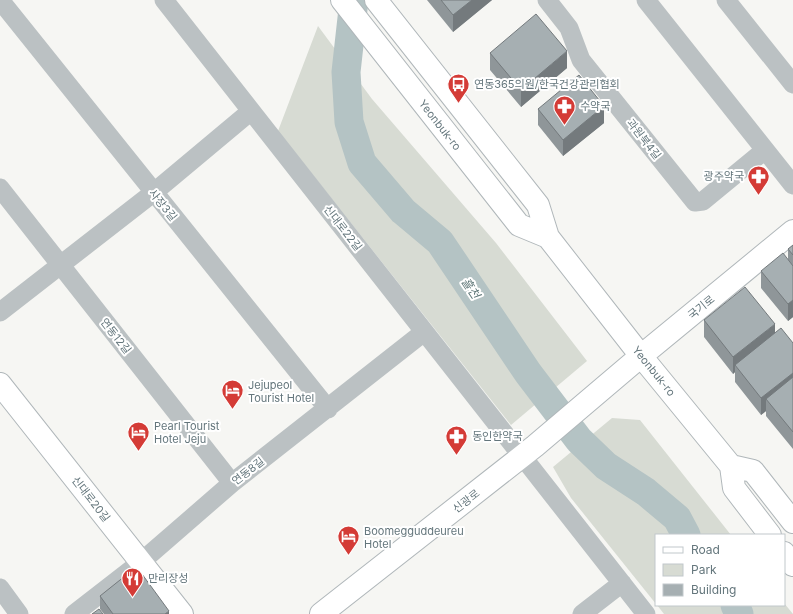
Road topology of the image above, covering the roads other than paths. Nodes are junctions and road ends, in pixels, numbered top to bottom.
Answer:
1 (0, 0) edge
2 (164, 0) edge
3 (342, 0) edge
4 (376, 0) edge
5 (547, 0) edge
6 (646, 0) edge
7 (726, 0) edge
8 (793, 84) edge
9 (251, 111) junction
10 (766, 150) junction
11 (793, 185) edge
12 (0, 188) edge
13 (153, 192) junction
14 (793, 231) edge
15 (548, 237) junction
16 (60, 265) junction
17 (0, 312) edge
18 (424, 332) junction
19 (641, 356) junction
20 (0, 384) edge
21 (609, 384) joint
22 (328, 409) junction
23 (528, 451) junction
24 (731, 466) junction
25 (232, 483) junction
26 (793, 522) edge
27 (769, 534) edge
28 (785, 554) edge
29 (141, 562) junction
30 (793, 565) edge
31 (622, 583) junction
32 (0, 588) edge
33 (19, 614) edge
34 (74, 614) edge
35 (182, 614) edge
36 (321, 614) edge
37 (582, 614) edge
38 (646, 614) edge

1 - 13 street, 사장3길
2 - 9 street, 신대로22길
3 - 15 main road, Yeonbuk-ro
4 - 15 main road, Yeonbuk-ro
5 - 10 street, 과원북4길
6 - 10 street
7 - 8 street
9 - 13 street
9 - 18 street, 신대로22길
10 - 11 street
12 - 16 street, 연동12길
13 - 16 street
13 - 22 street, 사장3길
14 - 19 main road, 국기로
15 - 19 main road, Yeonbuk-ro
16 - 17 street
16 - 25 street, 연동12길
18 - 22 street, 연동8길
18 - 23 street, 신대로22길
19 - 21 main road, 국기로
19 - 24 main road, Yeonbuk-ro
20 - 29 main road, 신대로20길
21 - 23 main road, 신광로
22 - 25 street, 연동8길
23 - 31 street, 신대로22길
23 - 36 main road, 신광로
24 - 26 main road
24 - 27 main road
25 - 29 street, 연동8길
28 - 30 main road
29 - 34 street, 연동8길
29 - 35 main road, 신대로20길
31 - 37 street
31 - 38 street, 신대로22길
32 - 33 street

